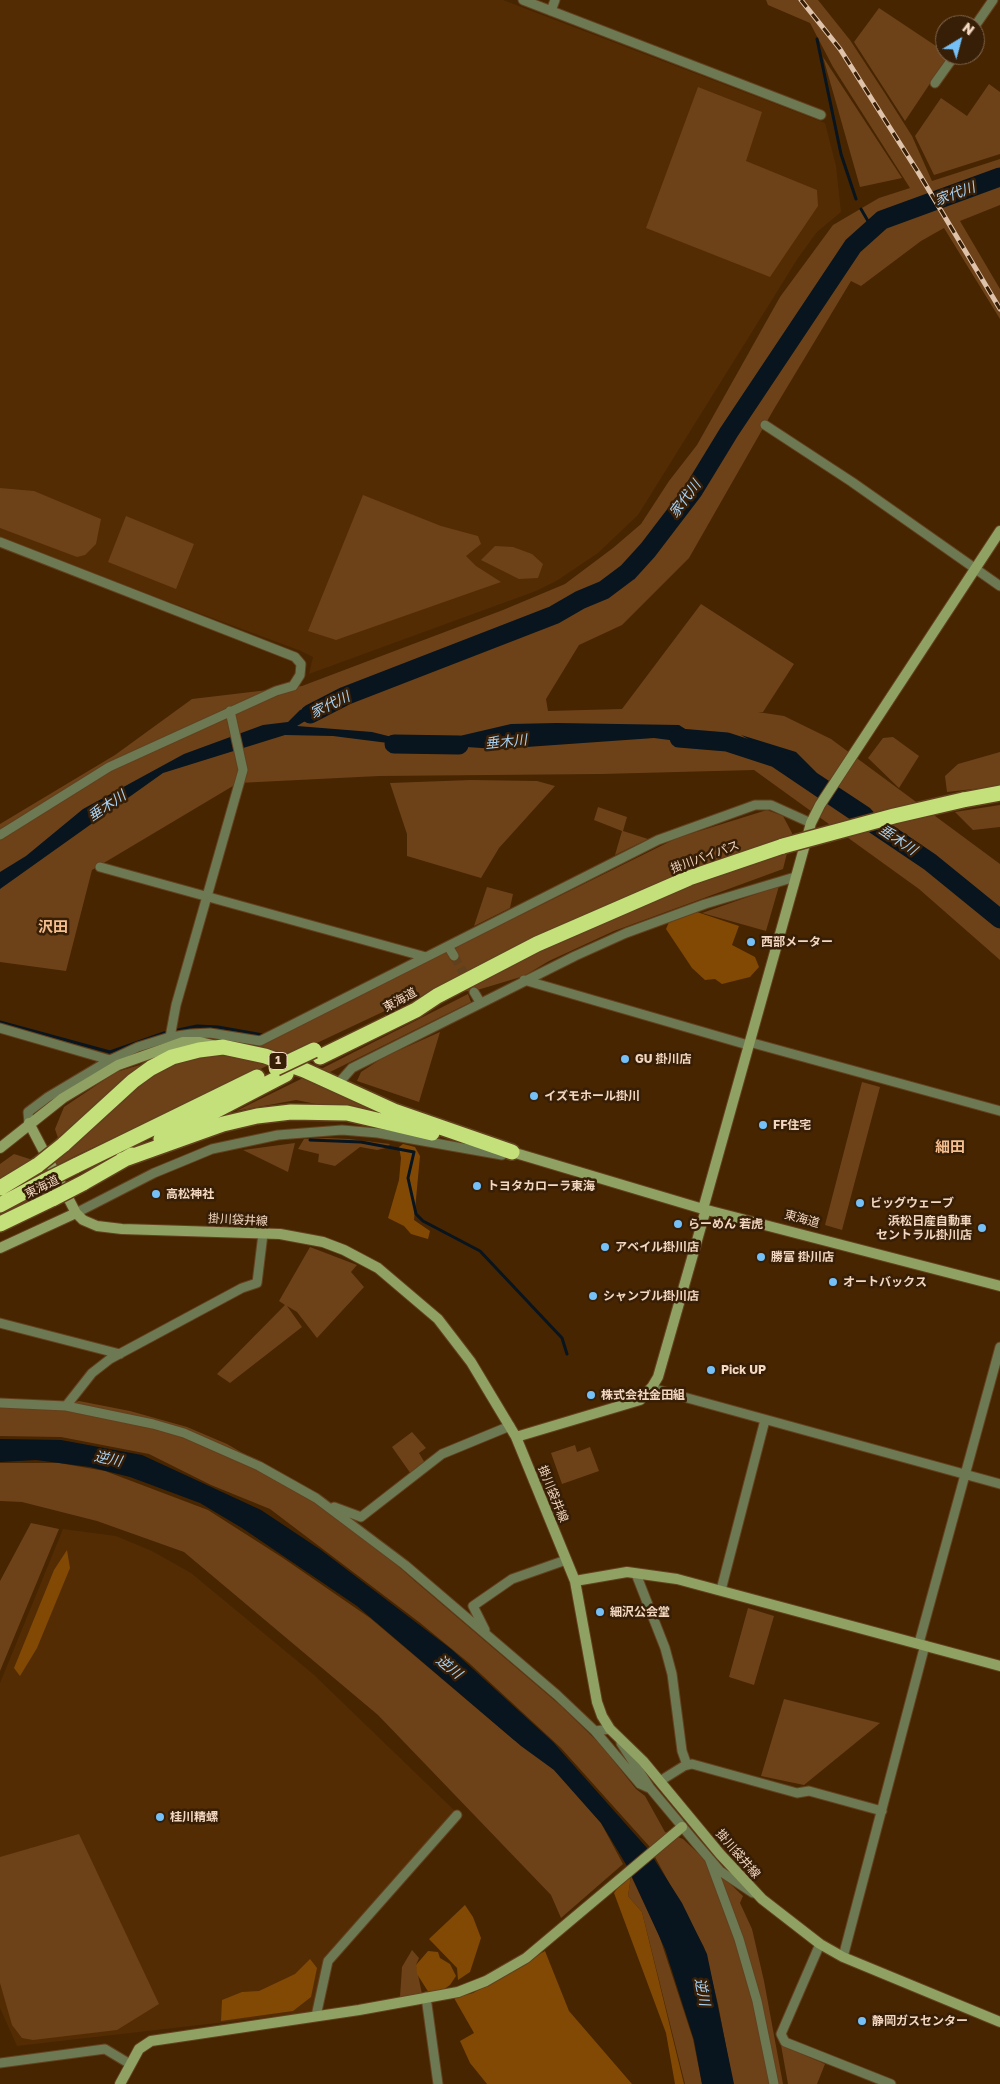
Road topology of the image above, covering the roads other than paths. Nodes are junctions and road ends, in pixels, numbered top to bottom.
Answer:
1 (523, 0) edge
2 (555, 0) edge
3 (993, 0) edge
4 (551, 11) junction
5 (983, 15) edge
6 (948, 65) edge
7 (935, 83) dead end
8 (822, 115) dead end
9 (765, 425) dead end
10 (1000, 531) edge
11 (0, 542) edge
12 (976, 569) junction
13 (1000, 586) edge
14 (230, 712) junction
15 (1000, 793) edge
16 (811, 823) junction
17 (0, 835) edge
18 (100, 867) dead end
19 (795, 876) junction
20 (207, 897) junction
21 (448, 946) junction
22 (454, 956) tunnel mouth
23 (426, 957) junction
24 (524, 980) junction
25 (474, 992) tunnel mouth
26 (437, 996) joint
27 (480, 1002) junction
28 (0, 1028) edge
29 (170, 1037) junction
30 (748, 1043) junction
31 (223, 1047) junction
32 (110, 1060) junction
33 (281, 1071) junction
34 (336, 1086) junction
35 (1000, 1111) edge
36 (29, 1123) junction
37 (0, 1148) edge
38 (512, 1152) junction
39 (122, 1160) junction
40 (541, 1161) junction
41 (0, 1188) edge
42 (0, 1205) edge
43 (704, 1209) junction
44 (76, 1213) junction
45 (0, 1224) edge
46 (263, 1234) junction
47 (0, 1248) edge
48 (1000, 1286) edge
49 (0, 1323) edge
50 (1000, 1347) edge
51 (120, 1354) junction
52 (651, 1388) junction
53 (0, 1403) edge
54 (66, 1406) junction
55 (765, 1420) junction
56 (510, 1426) junction
57 (516, 1437) junction
58 (965, 1475) junction
59 (1000, 1484) edge
60 (322, 1502) junction
61 (566, 1560) junction
62 (636, 1574) junction
63 (575, 1581) junction
64 (721, 1590) junction
65 (487, 1635) junction
66 (922, 1644) junction
67 (1000, 1666) edge
68 (595, 1731) junction
69 (613, 1732) junction
70 (687, 1765) junction
71 (660, 1781) junction
72 (650, 1788) junction
73 (882, 1811) junction
74 (457, 1815) dead end
75 (678, 1830) junction
76 (709, 1858) junction
77 (762, 1899) junction
78 (820, 1944) junction
79 (842, 1957) junction
80 (426, 1997) junction
81 (316, 2016) junction
82 (1000, 2022) edge
83 (2, 2060) edge
84 (130, 2064) junction
85 (120, 2084) edge
86 (438, 2084) edge
87 (774, 2084) edge
88 (891, 2084) edge

1 - 4 street
2 - 4 street
3 - 5 street
4 - 8 street
6 - 7 street
9 - 12 street
10 - 12 street
11 - 14 street
12 - 13 street
12 - 16 street
14 - 17 street
14 - 20 street
15 - 26 highway, 掛川バイパス / 1, bridge
16 - 19 street
16 - 21 street
18 - 20 street
19 - 24 street
19 - 30 street
20 - 23 street
20 - 29 street
21 - 22 street
21 - 23 street
23 - 29 street
24 - 27 street
24 - 30 street
25 - 27 street
26 - 33 highway, 東海道 / 1
27 - 34 street
28 - 32 street
29 - 32 street
30 - 35 street
30 - 43 street
31 - 34 highway, 1
31 - 36 street
31 - 41 highway, 1, bridge
32 - 36 street
33 - 39 highway, 東海道 / 1
33 - 42 highway, 東海道 / 1, bridge
34 - 38 highway, 1
36 - 37 street
36 - 44 street
38 - 39 highway, 1
38 - 40 street, 東海道
39 - 45 highway, 東海道 / 1, bridge
40 - 43 street, 東海道
40 - 44 street
43 - 48 street, 東海道
43 - 52 street
44 - 46 street, 掛川袋井線
44 - 47 street
46 - 51 street
46 - 56 street, 掛川袋井線
49 - 51 street
50 - 58 street
51 - 54 street
52 - 55 street
52 - 57 street
53 - 54 street
54 - 60 street
55 - 58 street
55 - 64 street
56 - 57 street, 掛川袋井線
56 - 60 street
57 - 61 street, 掛川袋井線
58 - 59 street
58 - 66 street
60 - 65 street
61 - 63 street, 掛川袋井線
61 - 65 street
62 - 63 street
62 - 64 street
62 - 70 street
63 - 69 street, 掛川袋井線
64 - 66 street
65 - 68 street
66 - 67 street
66 - 73 street
68 - 69 street
68 - 72 street
69 - 71 street, 掛川袋井線
69 - 72 street
70 - 71 street
70 - 73 street
71 - 77 street, 掛川袋井線
72 - 75 street
73 - 79 street
74 - 81 street
75 - 76 street
75 - 80 street
76 - 77 street
76 - 87 street
77 - 78 street, 掛川袋井線
78 - 79 street, 掛川袋井線
78 - 88 street
79 - 82 street, 掛川袋井線
80 - 81 street
80 - 86 street
81 - 84 street
83 - 84 street
84 - 85 street

